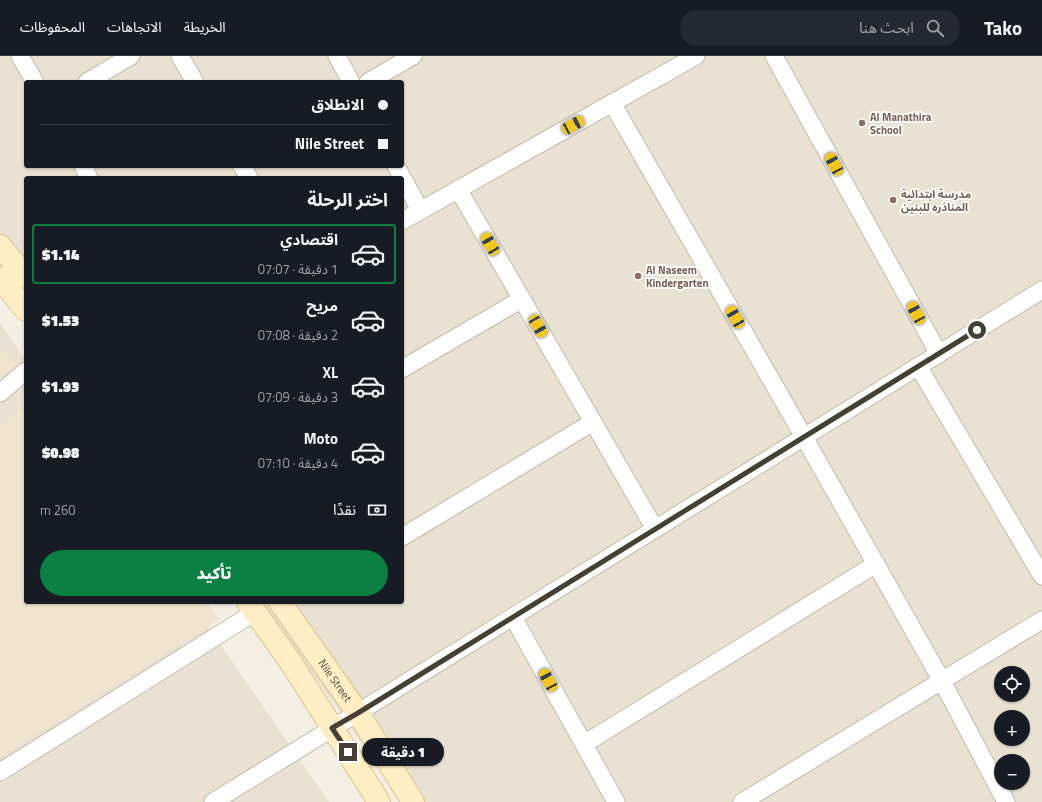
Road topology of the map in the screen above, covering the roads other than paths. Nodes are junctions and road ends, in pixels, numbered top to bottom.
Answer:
1 (20, 56) edge
2 (131, 56) edge
3 (180, 56) edge
4 (337, 56) edge
5 (413, 56) edge
6 (696, 56) edge
7 (774, 56) edge
8 (34, 80) edge
9 (89, 80) edge
10 (194, 80) edge
11 (350, 80) edge
12 (371, 80) edge
13 (612, 103) junction
14 (404, 181) edge
15 (458, 189) junction
16 (420, 210) junction
17 (404, 220) edge
18 (0, 246) edge
19 (24, 275) edge
20 (0, 278) edge
21 (1042, 291) edge
22 (522, 299) junction
23 (24, 308) edge
24 (939, 354) junction
25 (918, 366) junction
26 (404, 368) edge
27 (24, 373) edge
28 (0, 393) edge
29 (593, 422) junction
30 (804, 437) junction
31 (655, 529) junction
32 (404, 536) edge
33 (876, 564) junction
34 (1042, 576) edge
35 (286, 604) edge
36 (252, 607) edge
37 (513, 617) junction
38 (1042, 620) edge
39 (942, 681) junction
40 (358, 713) junction
41 (332, 728) junction
42 (584, 744) junction
43 (0, 772) edge
44 (213, 802) edge
45 (379, 802) edge
46 (413, 802) edge
47 (616, 802) edge
48 (742, 802) edge
49 (1006, 802) edge

1 - 8 street
2 - 9 street
3 - 10 street
4 - 11 street
5 - 12 street
6 - 13 street
7 - 24 street
13 - 15 street
13 - 30 street
14 - 16 street
15 - 16 street
15 - 22 street
16 - 17 street
18 - 19 main road
20 - 23 main road
21 - 24 street
22 - 26 street
22 - 29 street
24 - 25 street
25 - 30 street
25 - 34 street
27 - 28 street
29 - 31 street
29 - 32 street
30 - 31 street
30 - 33 street
31 - 37 street
33 - 39 street
33 - 42 street
35 - 40 main road, Nile Street
36 - 41 main road
36 - 43 street
37 - 40 street
37 - 42 street
38 - 39 street
39 - 48 street
39 - 49 street
40 - 41 street
40 - 46 main road, Nile Street
41 - 44 street
41 - 45 main road
42 - 47 street

